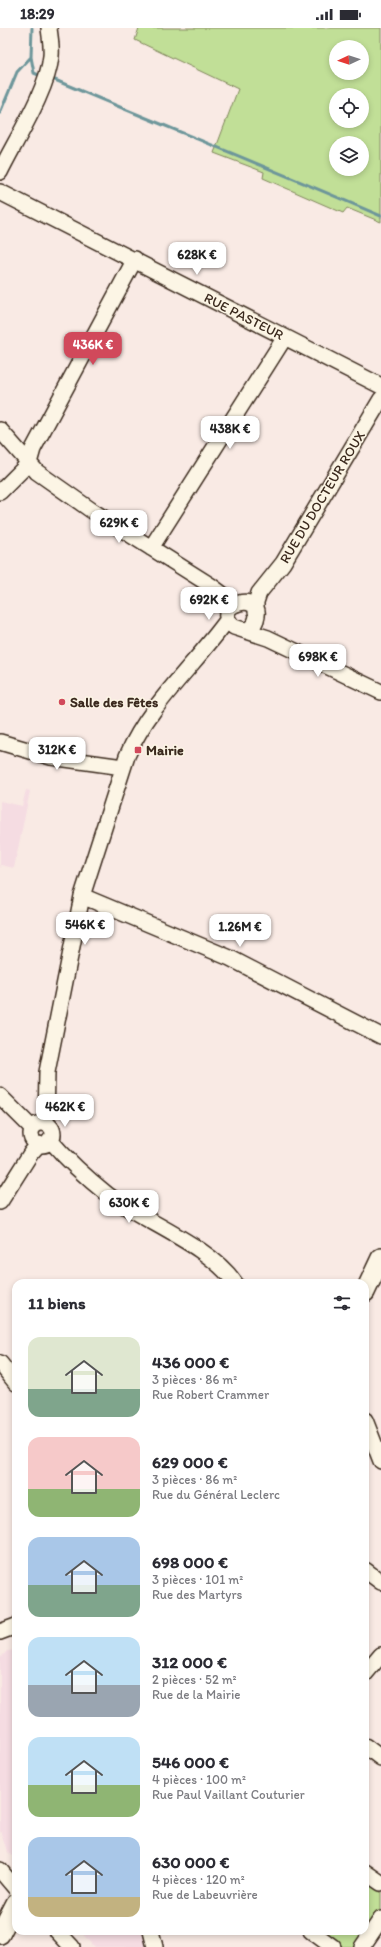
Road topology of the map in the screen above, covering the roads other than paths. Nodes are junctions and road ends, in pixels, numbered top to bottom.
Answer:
1 (49, 28) edge
2 (0, 172) edge
3 (0, 192) edge
4 (135, 260) junction
5 (285, 337) junction
6 (381, 386) edge
7 (381, 399) edge
8 (0, 430) edge
9 (29, 463) junction
10 (0, 492) edge
11 (152, 548) junction
12 (259, 592) junction
13 (234, 608) junction
14 (256, 614) junction
15 (242, 629) junction
16 (268, 638) junction
17 (212, 640) junction
18 (381, 692) edge
19 (0, 742) edge
20 (123, 767) junction
21 (82, 896) junction
22 (381, 1036) edge
23 (0, 1096) edge
24 (39, 1126) junction
25 (45, 1142) junction
26 (0, 1202) edge
27 (381, 1258) edge
28 (232, 1279) edge
29 (369, 1284) edge
30 (0, 1363) edge
31 (12, 1378) edge
32 (369, 1430) edge
33 (381, 1461) edge
34 (369, 1573) edge
35 (381, 1582) edge
36 (12, 1628) edge
37 (0, 1632) edge
38 (381, 1655) edge
39 (369, 1669) edge
40 (369, 1749) edge
41 (381, 1758) edge
42 (0, 1870) edge
43 (369, 1875) edge
44 (381, 1883) edge
45 (12, 1884) edge
46 (12, 1912) edge
47 (381, 1919) edge
48 (0, 1934) edge
49 (61, 1935) edge
50 (152, 1935) edge
51 (316, 1935) edge
52 (72, 1947) edge
53 (154, 1947) edge
54 (333, 1947) edge
55 (362, 1947) edge

1 - 2 street
3 - 4 street, RUE PASTEUR
4 - 5 street, RUE PASTEUR
4 - 9 street
5 - 6 street, RUE PASTEUR
5 - 11 street
7 - 12 street, RUE DU DOCTEUR ROUX
8 - 9 street
9 - 10 street
9 - 11 street
11 - 13 street
12 - 13 street, RUE DU DOCTEUR ROUX
12 - 14 street
13 - 14 street
13 - 15 street
13 - 17 street
14 - 15 street
14 - 16 street
15 - 16 street
15 - 17 street
16 - 18 street
17 - 20 street
19 - 20 street
20 - 21 street
21 - 22 street
21 - 24 street
23 - 24 street
24 - 25 street
25 - 26 street
25 - 28 street
27 - 29 main road
30 - 31 street
32 - 33 street
34 - 35 street
36 - 37 street
38 - 39 street
40 - 41 street
42 - 45 street
43 - 44 street
46 - 48 main road
47 - 55 street
49 - 52 street
50 - 53 street
51 - 54 street

